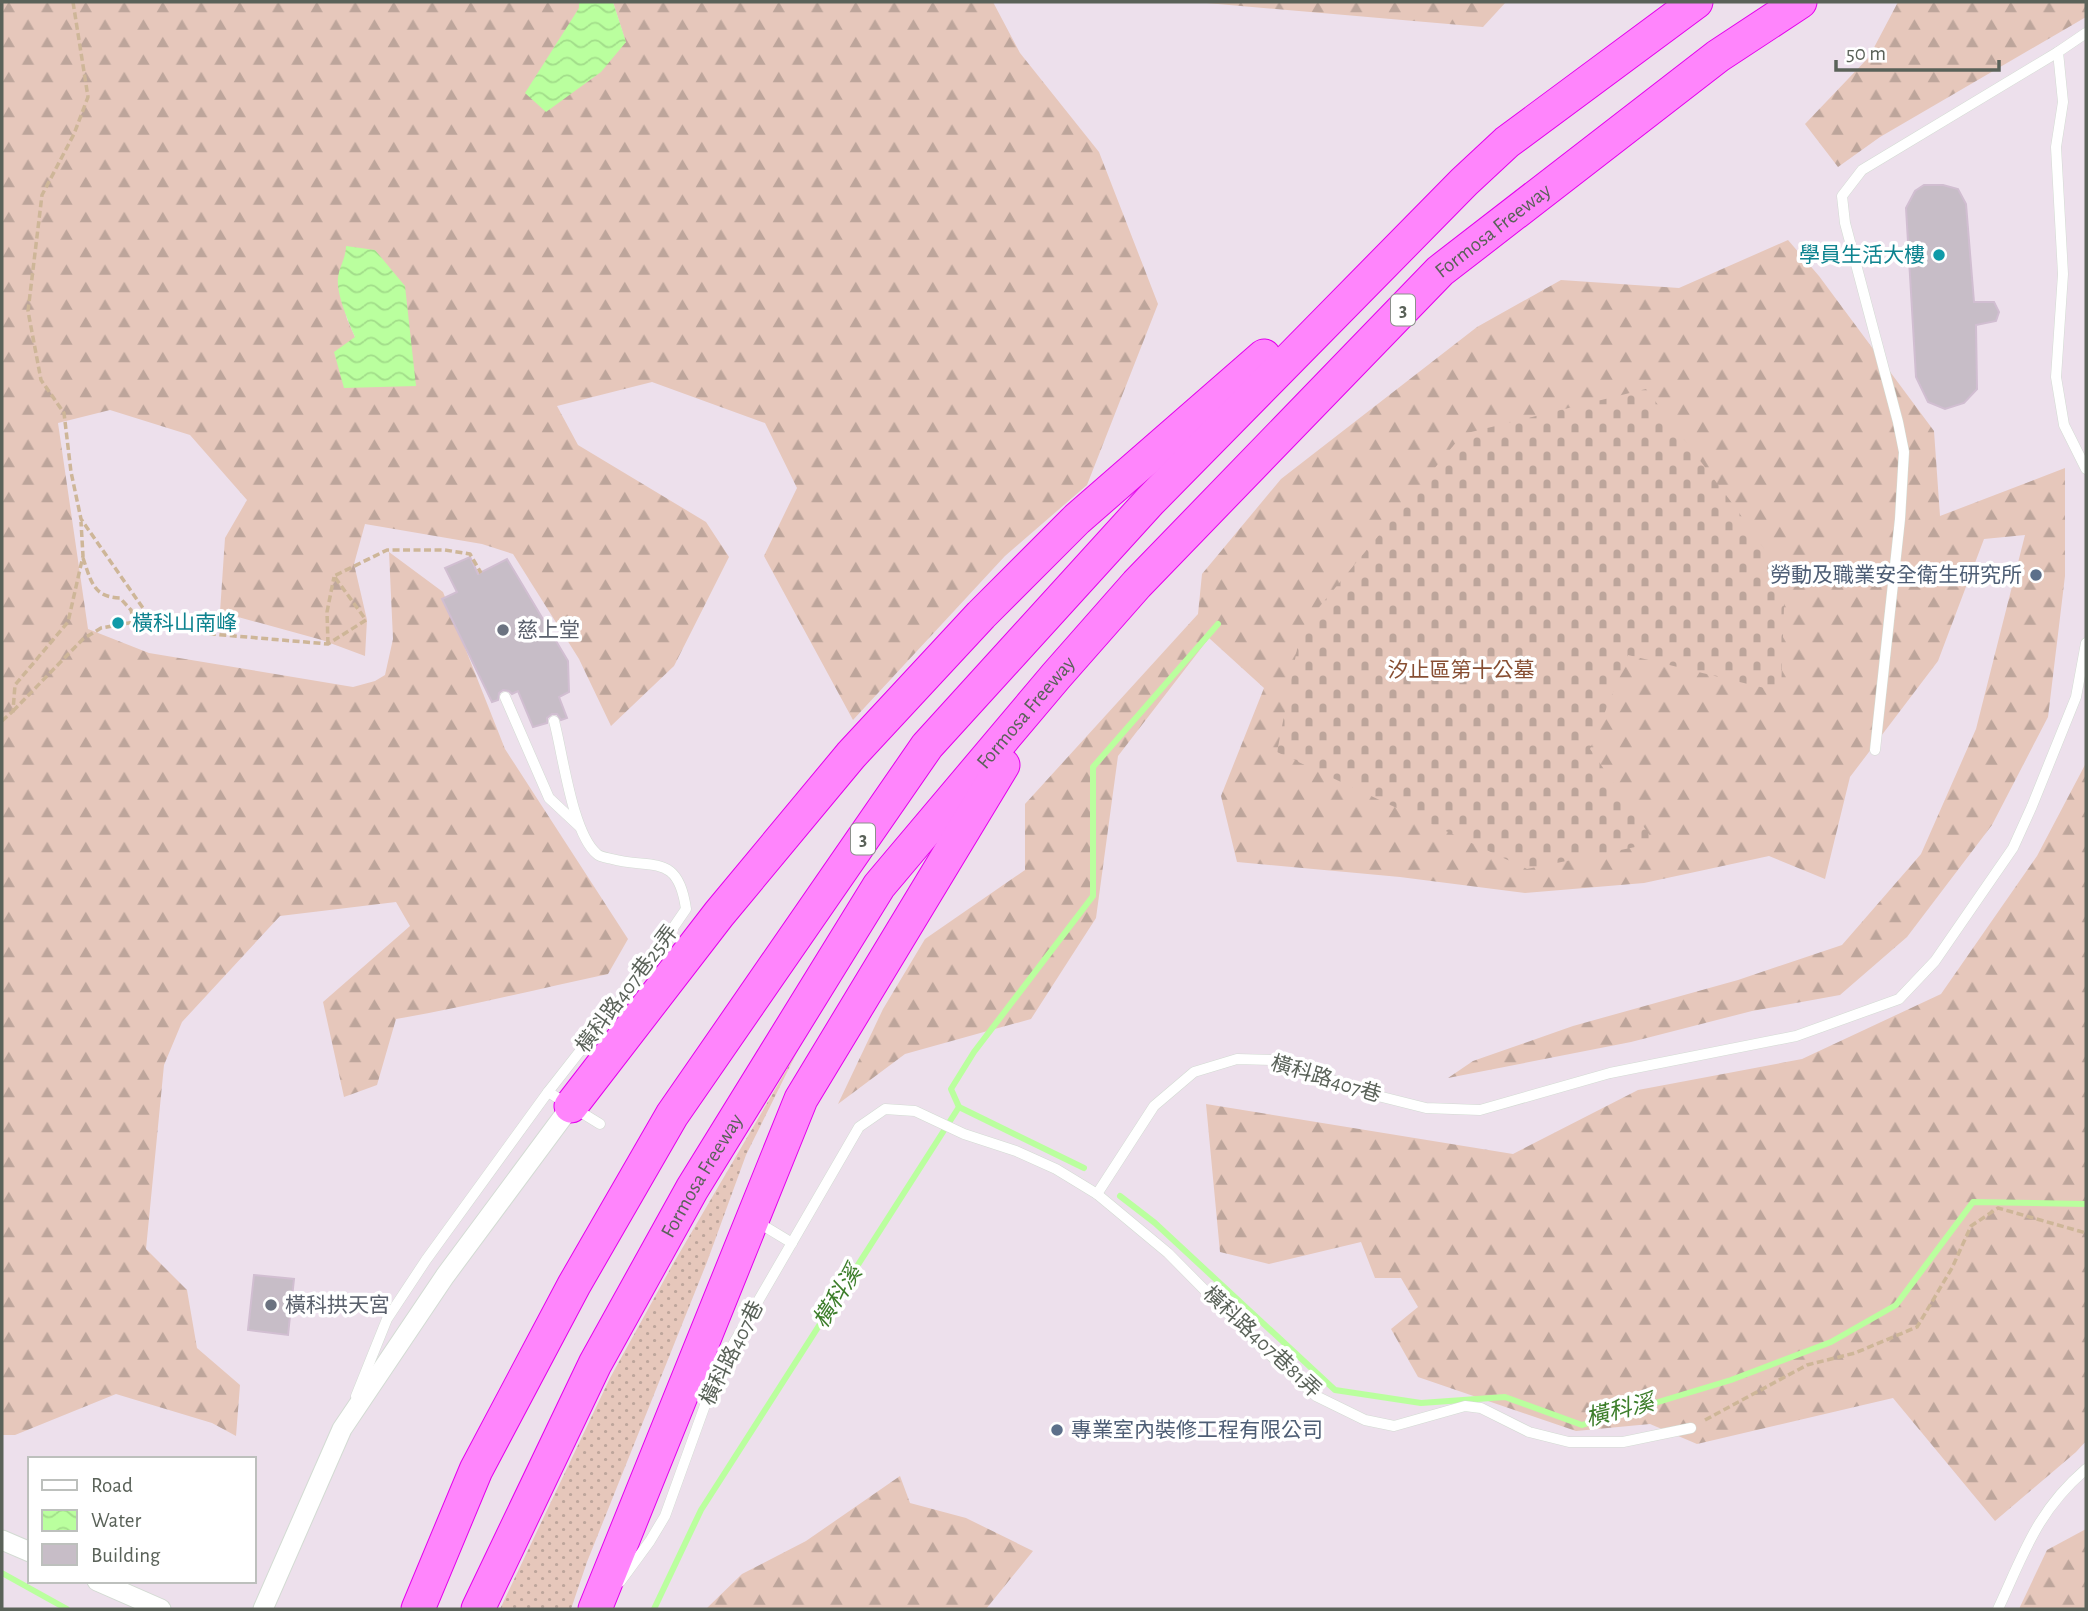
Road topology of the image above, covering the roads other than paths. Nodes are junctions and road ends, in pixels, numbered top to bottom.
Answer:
1 (1696, 2) edge
2 (1800, 2) edge
3 (2086, 33) edge
4 (2057, 52) junction
5 (1464, 182) junction
6 (2086, 469) edge
7 (2086, 643) edge
8 (1056, 676) junction
9 (505, 697) dead end
10 (554, 721) dead end
11 (1875, 750) dead end
12 (579, 827) junction
13 (559, 1099) junction
14 (885, 1109) joint
15 (600, 1124) dead end
16 (1097, 1194) junction
17 (764, 1226) dead end
18 (792, 1243) junction
19 (1691, 1428) road end
20 (342, 1429) junction
21 (2086, 1469) edge
22 (2, 1540) edge
23 (28, 1551) edge
24 (101, 1583) edge
25 (161, 1609) edge
26 (262, 1609) edge
27 (418, 1609) edge
28 (478, 1609) edge
29 (598, 1609) edge
30 (1998, 1609) edge

1 - 5 highway, 3
2 - 8 highway, Formosa Freeway / 3
3 - 4 lane
4 - 6 lane
4 - 11 lane
5 - 13 highway
5 - 27 highway, 3
7 - 16 lane, 橫科路407巷
8 - 28 highway, Formosa Freeway / 3
8 - 29 highway
9 - 12 lane
10 - 12 lane, 橫科路407巷25弄
12 - 13 lane, 橫科路407巷25弄
13 - 15 lane
13 - 20 street
13 - 20 lane
14 - 16 lane, 橫科路407巷81弄
14 - 18 lane, 橫科路407巷
16 - 19 lane, 橫科路407巷81弄
17 - 18 lane
18 - 29 lane, 橫科路407巷
20 - 26 street
21 - 30 lane
22 - 23 street
24 - 25 street

